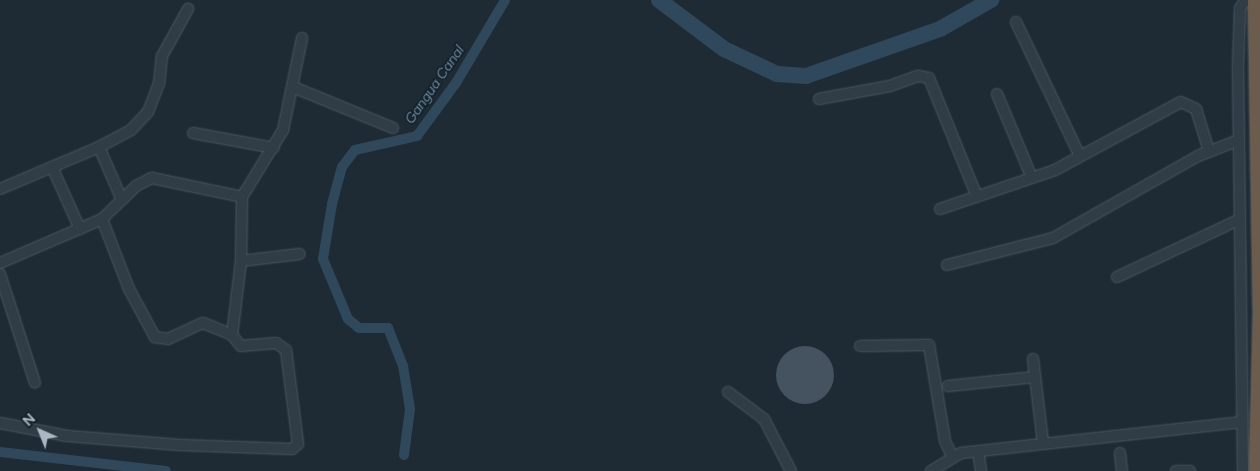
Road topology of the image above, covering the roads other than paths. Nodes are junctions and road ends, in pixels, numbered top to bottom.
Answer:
1 (1246, 0) edge
2 (1256, 0) edge
3 (188, 9) dead end
4 (1016, 22) dead end
5 (302, 38) dead end
6 (293, 87) junction
7 (997, 94) dead end
8 (819, 99) dead end
9 (393, 128) dead end
10 (193, 133) dead end
11 (1239, 140) junction
12 (99, 147) junction
13 (274, 148) junction
14 (1209, 151) junction
15 (1080, 156) junction
16 (52, 167) junction
17 (1032, 178) junction
18 (0, 189) edge
19 (242, 197) junction
20 (977, 197) junction
21 (122, 200) junction
22 (940, 208) dead end
23 (102, 219) junction
24 (1238, 220) junction
25 (80, 229) junction
26 (300, 254) dead end
27 (241, 261) junction
28 (0, 263) edge
29 (947, 265) dead end
30 (0, 274) edge
31 (1117, 277) dead end
32 (232, 335) junction
33 (860, 346) dead end
34 (1033, 359) dead end
35 (1035, 376) junction
36 (35, 383) dead end
37 (948, 386) dead end
38 (728, 392) dead end
39 (1240, 422) junction
40 (0, 423) edge
41 (1043, 443) junction
42 (978, 451) junction
43 (1120, 453) dead end
44 (952, 456) junction
45 (791, 471) edge
46 (931, 471) edge
47 (981, 471) edge
48 (1122, 471) edge
49 (1176, 471) edge
50 (1190, 471) edge
51 (1243, 471) edge
52 (1256, 471) edge

1 - 11 street
2 - 52 highway
3 - 12 street
4 - 15 street
5 - 6 street
6 - 9 street
6 - 13 street
7 - 17 street
8 - 20 street
10 - 13 street
11 - 14 street
11 - 24 street
12 - 16 street
12 - 21 street
13 - 19 street
14 - 15 street
14 - 29 street
15 - 17 street
16 - 18 street
16 - 25 street
17 - 20 street
19 - 21 street
19 - 27 street
20 - 22 street
21 - 23 street
23 - 25 street
23 - 32 street
24 - 31 street
24 - 39 street
25 - 28 street
26 - 27 street
27 - 32 street
30 - 36 street
32 - 40 street
33 - 44 street
34 - 35 street
35 - 37 street
35 - 41 street
38 - 45 street
39 - 41 street
39 - 51 street
41 - 42 street
42 - 44 street
42 - 47 street
43 - 48 street
44 - 46 street
49 - 50 street

